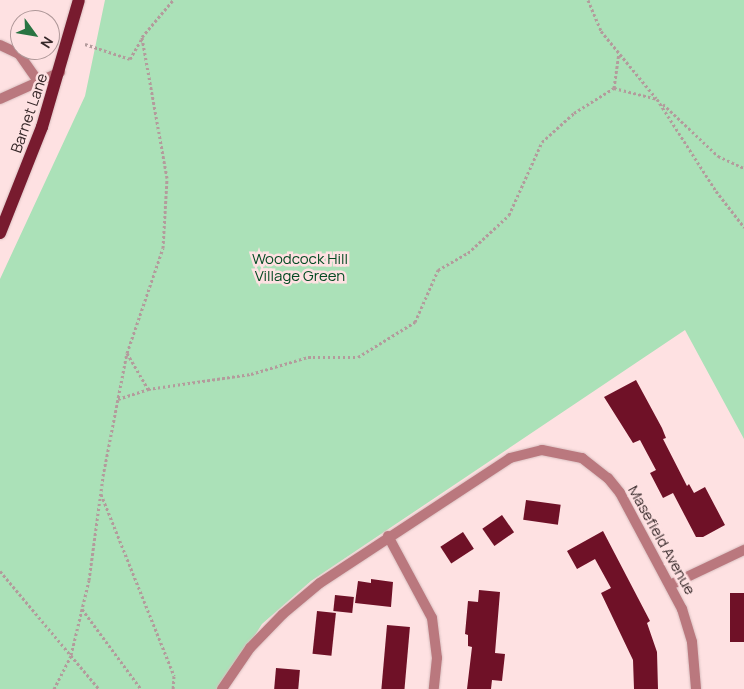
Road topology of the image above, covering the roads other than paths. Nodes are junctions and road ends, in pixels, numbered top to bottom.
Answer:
1 (79, 0) edge
2 (0, 44) edge
3 (60, 72) junction
4 (37, 80) junction
5 (0, 100) edge
6 (0, 233) edge
7 (388, 536) junction
8 (744, 550) edge
9 (670, 585) junction
10 (222, 689) edge
11 (434, 689) edge
12 (696, 689) edge

1 - 3 main road, Barnet Lane
2 - 4 street
3 - 4 street
3 - 6 main road, Barnet Lane
4 - 5 street
7 - 9 street, Masefield Avenue
7 - 10 street, Masefield Avenue
7 - 11 street
8 - 9 street
9 - 12 street, Masefield Avenue

